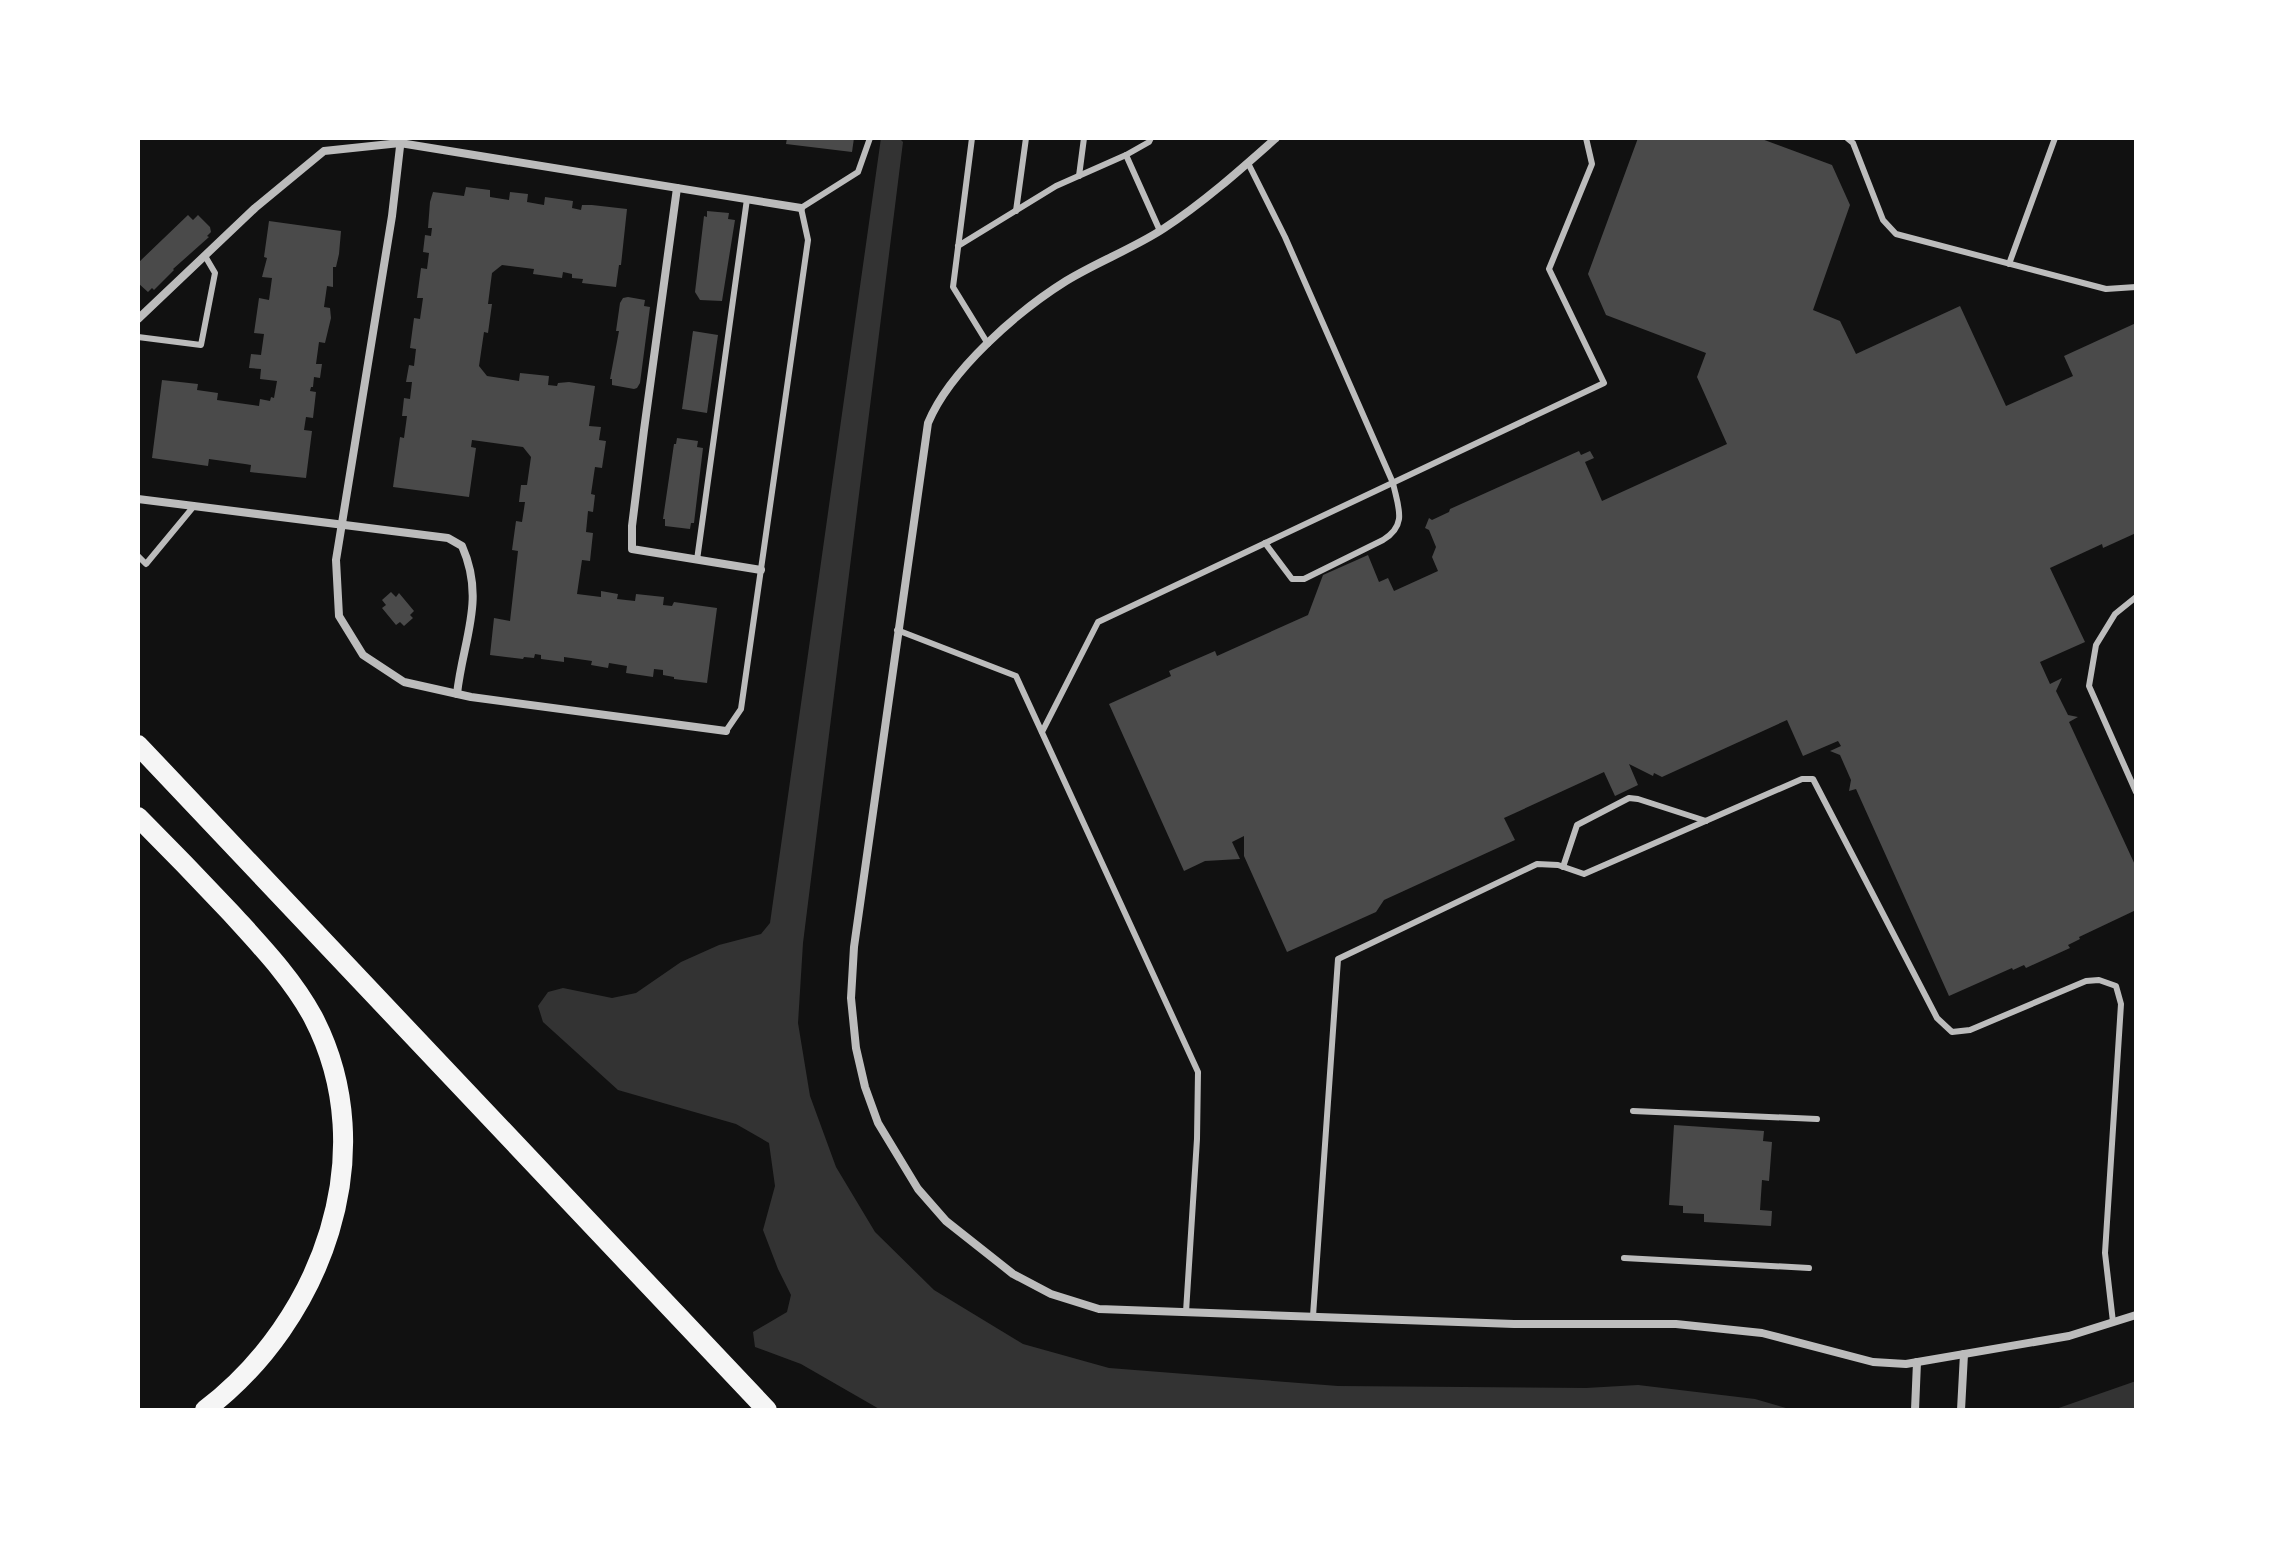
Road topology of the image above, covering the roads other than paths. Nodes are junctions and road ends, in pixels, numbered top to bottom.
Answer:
1 (870, 138) edge
2 (972, 138) edge
3 (1026, 138) edge
4 (1084, 138) edge
5 (1151, 138) edge
6 (1276, 138) edge
7 (1586, 138) edge
8 (1847, 138) edge
9 (2055, 138) edge
10 (400, 140) edge
11 (1126, 155) junction
12 (1248, 163) junction
13 (1079, 176) junction
14 (677, 188) junction
15 (747, 199) junction
16 (801, 208) junction
17 (1016, 211) junction
18 (1160, 231) junction
19 (958, 246) junction
20 (205, 256) junction
21 (2009, 264) junction
22 (2136, 287) edge
23 (138, 319) edge
24 (138, 337) edge
25 (988, 344) junction
26 (1393, 483) junction
27 (138, 499) edge
28 (194, 506) junction
29 (342, 523) junction
30 (1265, 543) junction
31 (138, 556) edge
32 (697, 560) junction
33 (761, 570) junction
34 (2136, 597) edge
35 (897, 630) junction
36 (457, 694) junction
37 (726, 731) joint
38 (1042, 732) junction
39 (138, 745) edge
40 (2136, 792) edge
41 (138, 817) edge
42 (1706, 821) junction
43 (1563, 867) junction
44 (1633, 1111) dead end
45 (1817, 1119) dead end
46 (1624, 1258) dead end
47 (1809, 1268) dead end
48 (1186, 1312) junction
49 (2136, 1315) edge
50 (1313, 1316) junction
51 (2113, 1322) junction
52 (1964, 1354) junction
53 (1917, 1362) junction
54 (205, 1410) edge
55 (767, 1410) edge
56 (1915, 1410) edge
57 (1961, 1410) edge

1 - 16 lane
2 - 19 lane
3 - 17 lane
4 - 13 lane
5 - 11 lane
6 - 12 street
7 - 26 lane
8 - 21 lane
9 - 21 lane
10 - 14 street
10 - 20 street
10 - 29 street
11 - 13 lane
11 - 18 lane
12 - 18 street
12 - 26 lane
13 - 17 lane
14 - 15 street
14 - 32 street
15 - 16 street
15 - 32 lane
16 - 33 lane
17 - 19 lane
18 - 25 street
19 - 25 lane
20 - 23 street
20 - 24 lane
21 - 22 lane
25 - 35 street
26 - 30 lane
26 - 30 lane
27 - 28 street
28 - 29 street
28 - 31 lane
29 - 36 street
29 - 36 street
30 - 38 lane
32 - 33 street
33 - 37 lane
34 - 40 lane
35 - 38 lane
35 - 48 street
36 - 37 street
38 - 48 lane
39 - 55 highway
41 - 54 highway
42 - 43 lane
42 - 43 lane
42 - 51 lane
43 - 50 lane
44 - 45 lane
46 - 47 lane
48 - 50 street
49 - 51 street
50 - 53 street
51 - 52 street
52 - 53 street
52 - 57 street
53 - 56 street

